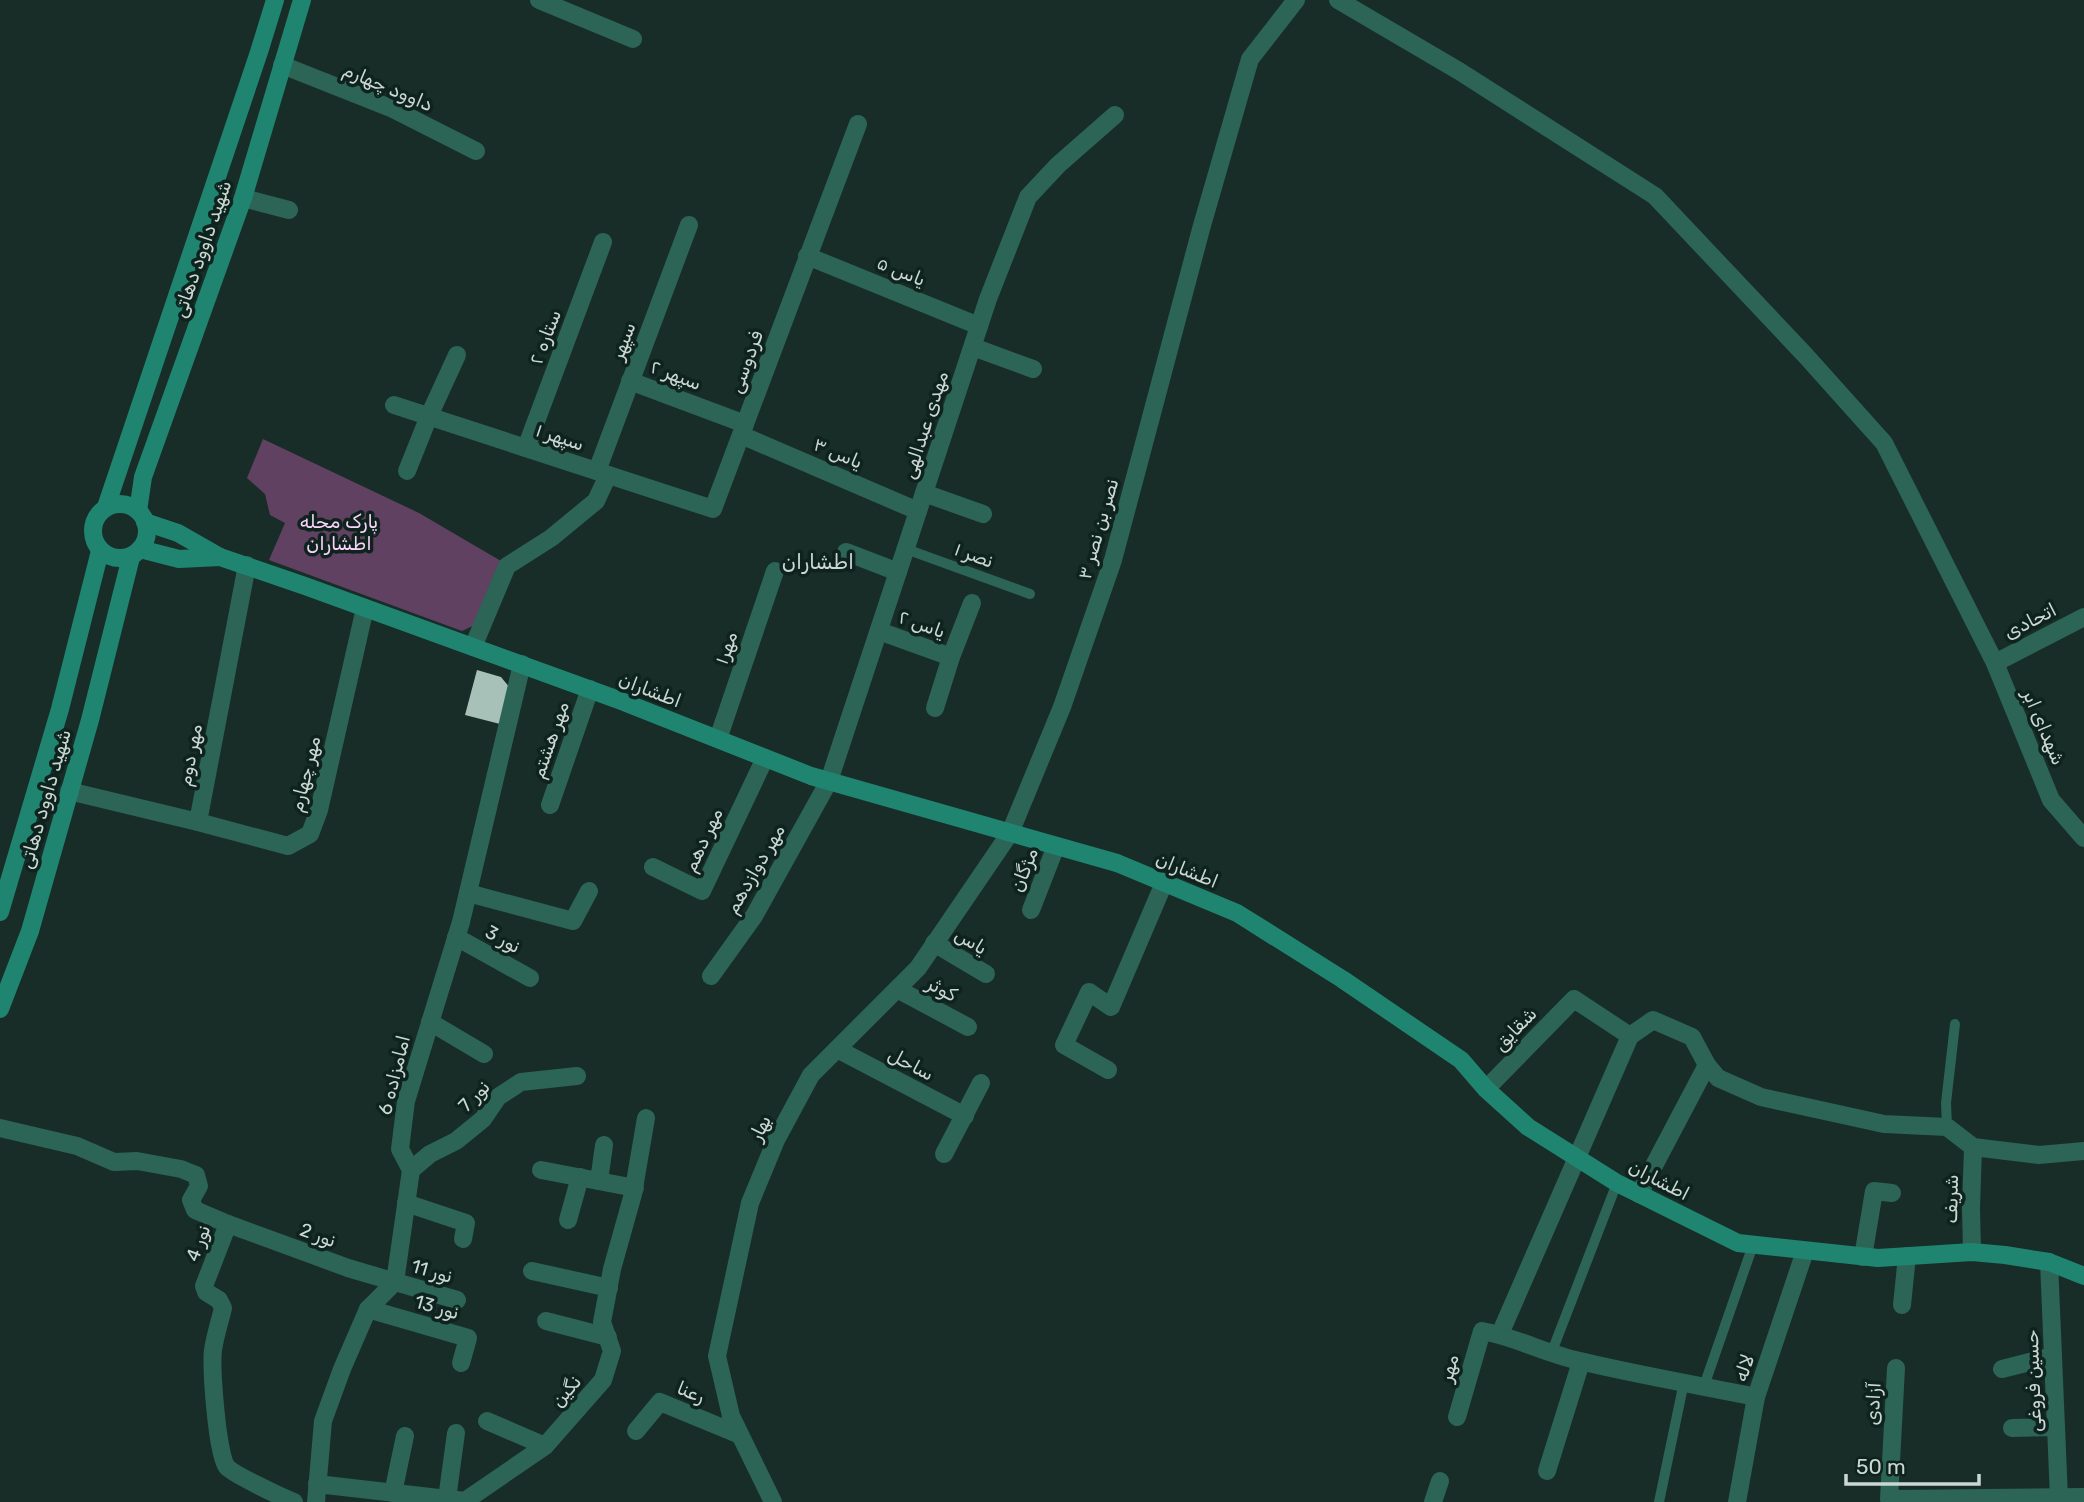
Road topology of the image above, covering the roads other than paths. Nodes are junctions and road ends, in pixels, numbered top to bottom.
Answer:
1 (275, 0) edge
2 (302, 0) edge
3 (539, 0) edge
4 (1296, 0) edge
5 (1338, 0) edge
6 (633, 38) dead end
7 (282, 65) junction
8 (1115, 115) dead end
9 (858, 124) dead end
10 (476, 151) dead end
11 (243, 198) junction
12 (289, 210) dead end
13 (689, 225) dead end
14 (603, 242) dead end
15 (807, 256) junction
16 (979, 326) junction
17 (973, 347) junction
18 (457, 355) dead end
19 (1033, 369) dead end
20 (630, 381) junction
21 (394, 405) dead end
22 (429, 416) junction
23 (743, 429) junction
24 (526, 448) junction
25 (407, 471) dead end
26 (602, 473) junction
27 (924, 493) junction
28 (106, 507) junction
29 (713, 509) joint
30 (918, 511) junction
31 (983, 514) dead end
32 (142, 516) junction
33 (906, 550) junction
34 (100, 551) junction
35 (846, 552) dead end
36 (136, 553) junction
37 (220, 557) junction
38 (247, 565) junction
39 (775, 570) dead end
40 (898, 572) junction
41 (1030, 594) dead end
42 (972, 603) dead end
43 (366, 608) junction
44 (2084, 617) edge
45 (879, 631) junction
46 (473, 646) junction
47 (951, 657) junction
48 (1994, 663) junction
49 (522, 664) junction
50 (590, 689) junction
51 (935, 708) dead end
52 (718, 739) junction
53 (765, 758) junction
54 (829, 781) junction
55 (69, 791) junction
56 (550, 805) dead end
57 (198, 822) junction
58 (1010, 833) junction
59 (2084, 838) edge
60 (1056, 846) junction
61 (653, 867) dead end
62 (1164, 883) junction
63 (589, 891) dead end
64 (468, 893) junction
65 (1031, 910) dead end
66 (0, 912) edge
67 (456, 937) junction
68 (934, 943) junction
69 (986, 974) dead end
70 (711, 976) dead end
71 (530, 978) dead end
72 (897, 989) junction
73 (0, 1009) edge
74 (430, 1021) junction
75 (1955, 1024) dead end
76 (968, 1027) dead end
77 (1630, 1036) junction
78 (837, 1049) junction
79 (484, 1054) dead end
80 (1707, 1065) junction
81 (1108, 1070) dead end
82 (577, 1076) dead end
83 (981, 1083) dead end
84 (1486, 1089) junction
85 (965, 1116) junction
86 (646, 1118) dead end
87 (1947, 1127) junction
88 (0, 1128) edge
89 (604, 1145) dead end
90 (1973, 1147) junction
91 (2084, 1151) edge
92 (944, 1154) dead end
93 (1577, 1158) junction
94 (411, 1170) junction
95 (541, 1170) dead end
96 (580, 1177) junction
97 (599, 1181) junction
98 (1617, 1182) junction
99 (635, 1188) junction
100 (1892, 1193) dead end
101 (1639, 1194) junction
102 (406, 1203) junction
103 (568, 1220) dead end
104 (228, 1224) junction
105 (463, 1239) dead end
106 (1753, 1245) junction
107 (1805, 1251) junction
108 (1972, 1252) junction
109 (1863, 1256) junction
110 (1907, 1256) junction
111 (2049, 1262) junction
112 (532, 1271) dead end
113 (2084, 1276) edge
114 (395, 1282) junction
115 (609, 1288) junction
116 (457, 1300) dead end
117 (1902, 1305) dead end
118 (368, 1310) junction
119 (546, 1321) dead end
120 (1491, 1333) junction
121 (608, 1337) junction
122 (1551, 1354) junction
123 (2053, 1356) junction
124 (1581, 1362) junction
125 (461, 1363) dead end
126 (1896, 1368) dead end
127 (2002, 1368) dead end
128 (1684, 1382) junction
129 (1704, 1386) junction
130 (1756, 1397) junction
131 (1457, 1417) dead end
132 (487, 1421) dead end
133 (2056, 1427) junction
134 (2012, 1428) dead end
135 (636, 1431) dead end
136 (456, 1433) dead end
137 (740, 1435) junction
138 (405, 1436) dead end
139 (545, 1446) junction
140 (1547, 1471) dead end
141 (1440, 1481) dead end
142 (316, 1493) edge
143 (393, 1493) junction
144 (447, 1499) junction
145 (2072, 1499) edge
146 (293, 1502) edge
147 (773, 1502) edge
148 (1433, 1502) edge
149 (1659, 1502) edge
150 (1737, 1502) edge

1 - 28 street, شهید داوود دهاتی
2 - 7 street, شهید داوود دهاتی
3 - 6 street
4 - 58 street, نصر بن نصر ۳
5 - 48 street, شهدای ابر
7 - 10 street, داوود چهارم
7 - 11 street, شهید داوود دهاتی
8 - 16 street, مهدی عبدالهی
9 - 15 street, فردوسی
11 - 12 street
11 - 32 street, شهید داوود دهاتی
13 - 20 street, سپهر
14 - 24 street, ستاره ۲
15 - 16 street, یاس ۵
15 - 23 street, فردوسی
16 - 17 street, مهدی عبدالهی
17 - 19 street
17 - 27 street, مهدی عبدالهی
18 - 22 street
20 - 23 street, سپهر ۲
20 - 26 street, سپهر
21 - 22 street, سپهر ۱
22 - 24 street, سپهر ۱
22 - 25 street
23 - 29 street, فردوسی
23 - 30 street, یاس ۳
24 - 26 street, سپهر ۱
26 - 29 street, سپهر ۱
26 - 46 street, سپهر
27 - 30 street, مهدی عبدالهی
27 - 31 street
28 - 32 street
28 - 34 street
30 - 33 street, مهدی عبدالهی
32 - 36 street
32 - 37 street, اطشاران
33 - 40 street, مهدی عبدالهی
33 - 41 lane, نصر ۱
34 - 36 street
34 - 66 street, شهید داوود دهاتی
35 - 40 street
36 - 37 street, اطشاران
36 - 55 street, شهید داوود دهاتی
37 - 38 street, اطشاران
38 - 43 street, اطشاران
38 - 57 street, مهر دوم
39 - 52 street, مهر۱
40 - 45 street, مهدی عبدالهی
42 - 47 street, یاس ۲
43 - 46 street, اطشاران
43 - 57 street, مهر چهارم
44 - 48 street, اتحادی
45 - 47 street, یاس ۲
45 - 54 street, مهدی عبدالهی
46 - 49 street, اطشاران
47 - 51 street, یاس ۲
48 - 59 street, شهدای ابر
49 - 50 street, اطشاران
49 - 64 street, امامزاده 6
50 - 52 street, اطشاران
50 - 56 street, مهر هشتم
52 - 53 street, اطشاران
53 - 54 street, اطشاران
53 - 61 street, مهر دهم
54 - 58 street, اطشاران
54 - 70 street, مهر دوازدهم
55 - 57 street
55 - 73 street, شهید داوود دهاتی
58 - 60 street, اطشاران
58 - 68 street, بهار
60 - 62 street, اطشاران
60 - 65 street, مژگان
62 - 81 street
62 - 84 street, اطشاران
63 - 64 street
64 - 67 street, امامزاده 6
67 - 71 street, نور 3
67 - 74 street, امامزاده 6
68 - 69 street, یاس
68 - 72 street, بهار
72 - 76 street, کوثر
72 - 78 street, بهار
74 - 79 street
74 - 94 street, امامزاده 6
75 - 87 lane
77 - 80 street
77 - 84 street, شقایق
77 - 93 street, مهر
78 - 85 street, ساحل
78 - 137 street, بهار
80 - 87 street
80 - 101 street
82 - 94 street, نور 7
83 - 85 street
84 - 93 street, اطشاران
85 - 92 street
86 - 99 street, نگین
87 - 90 street
88 - 104 street, نور 4
89 - 97 street
90 - 91 street
90 - 108 street, شریف
93 - 98 street, اطشاران
93 - 120 street, مهر
94 - 102 street, امامزاده 6
95 - 96 street
96 - 97 street
96 - 103 street
97 - 99 street
98 - 101 street, اطشاران
98 - 122 lane
99 - 115 street, نگین
100 - 109 street
101 - 106 street, اطشاران
102 - 105 street
102 - 114 street, امامزاده 6
104 - 114 street, نور 2
104 - 146 street, نور 4
106 - 107 street, اطشاران
106 - 129 lane
107 - 109 street, اطشاران
107 - 130 street, لاله
108 - 110 street, اطشاران
108 - 111 street, اطشاران
109 - 110 street, اطشاران
110 - 117 street
111 - 113 street, اطشاران
111 - 123 street, حسین فروغی
112 - 115 street
114 - 116 street, نور 11
114 - 118 street
115 - 121 street, نگین
118 - 125 street, نور 13
118 - 142 street
119 - 121 street
120 - 122 street
120 - 131 street, مهر
121 - 139 street, نگین
122 - 124 street
123 - 127 street
123 - 133 street, حسین فروغی
124 - 128 street
124 - 140 street
126 - 145 street, آزادی
128 - 129 street
128 - 149 lane
129 - 130 street
130 - 150 street, لاله
132 - 139 street
133 - 134 street
133 - 145 street, حسین فروغی
135 - 137 street, رعنا
136 - 144 street
137 - 147 street, بهار
138 - 143 street
139 - 144 street, نگین
141 - 148 street
142 - 143 street, نگین
143 - 144 street, نگین

